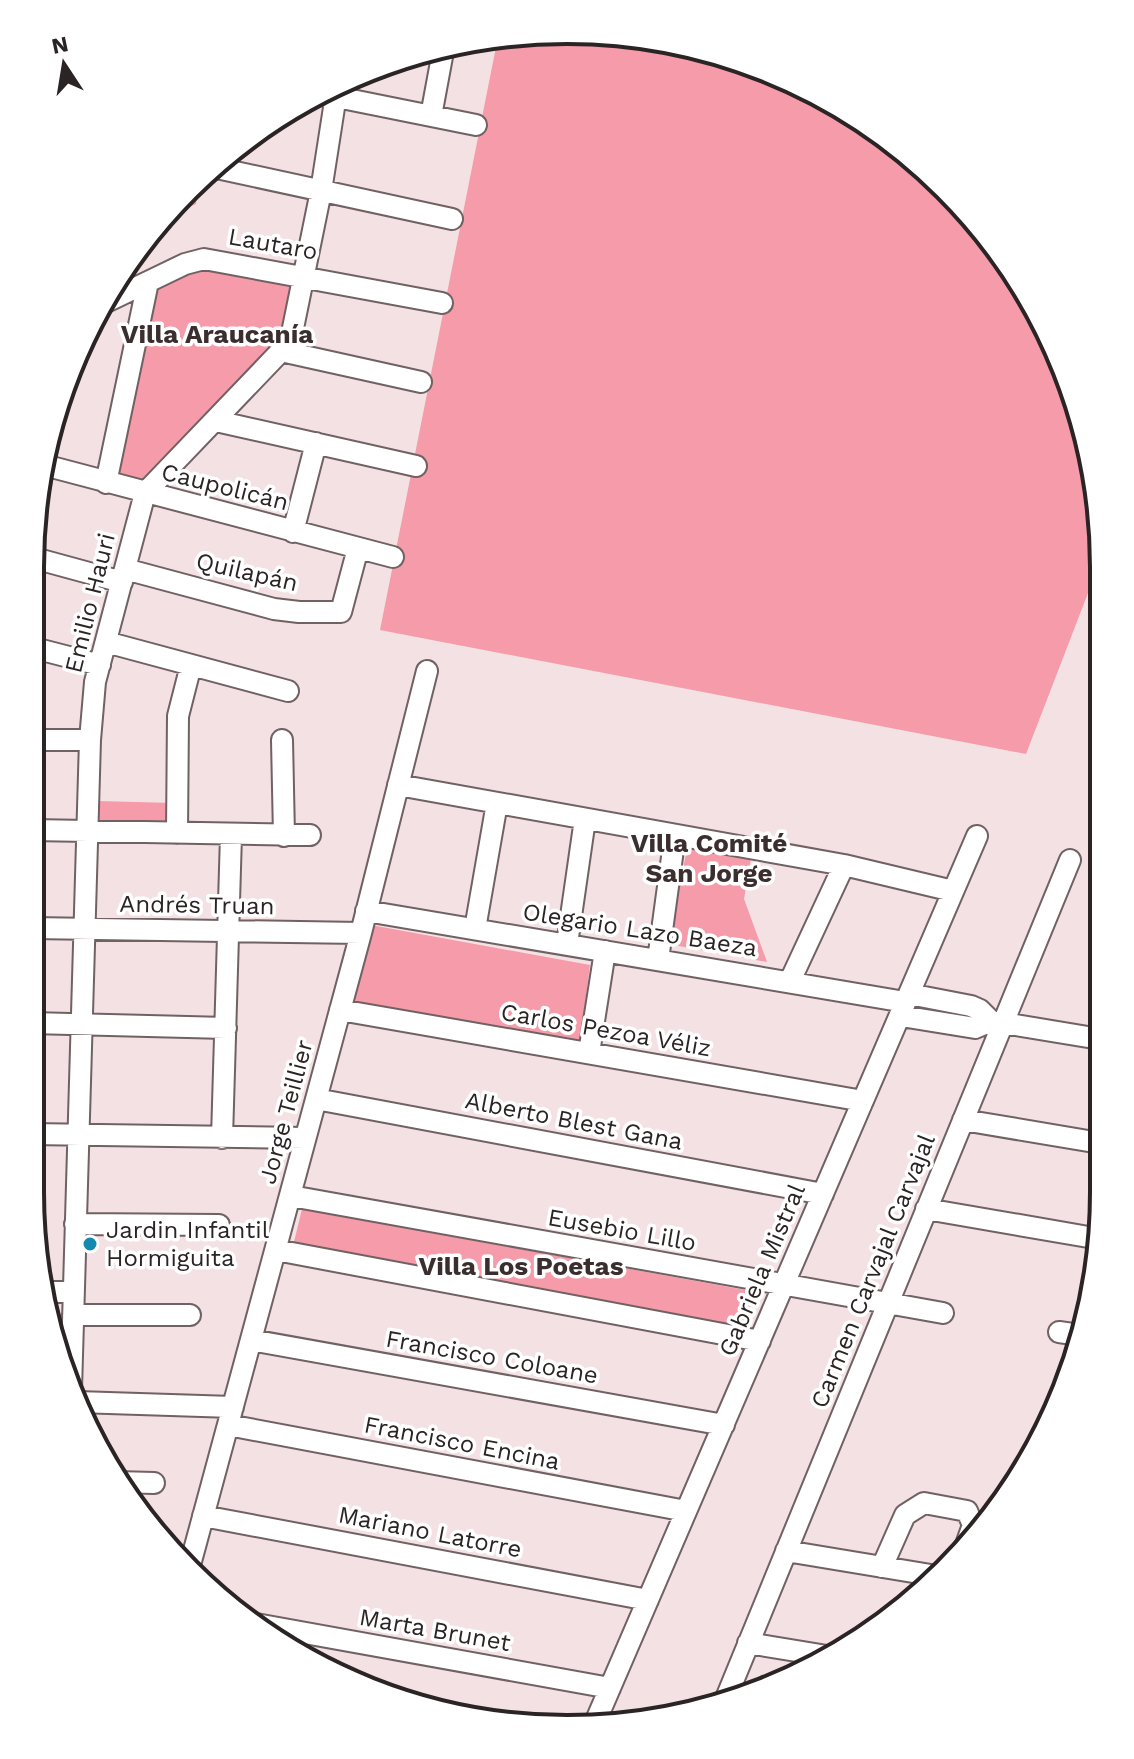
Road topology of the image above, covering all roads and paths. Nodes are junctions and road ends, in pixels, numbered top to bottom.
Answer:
1 (441, 60) edge
2 (344, 94) edge
3 (329, 102) edge
4 (431, 116) junction
5 (476, 125) dead end
6 (227, 170) edge
7 (321, 191) junction
8 (452, 219) dead end
9 (304, 276) junction
10 (148, 282) junction
11 (120, 295) edge
12 (442, 303) dead end
13 (281, 351) junction
14 (421, 382) dead end
15 (216, 421) junction
16 (316, 443) junction
17 (416, 466) dead end
18 (54, 468) edge
19 (106, 483) junction
20 (145, 493) junction
21 (293, 532) junction
22 (358, 548) junction
23 (393, 557) dead end
24 (44, 560) edge
25 (123, 575) junction
26 (106, 642) junction
27 (44, 651) edge
28 (100, 665) junction
29 (191, 665) junction
30 (427, 671) dead end
31 (288, 691) dead end
32 (44, 740) edge
33 (90, 740) junction
34 (282, 740) dead end
35 (398, 785) junction
36 (497, 803) junction
37 (585, 819) junction
38 (44, 830) edge
39 (89, 831) junction
40 (177, 833) junction
41 (231, 835) junction
42 (310, 835) dead end
43 (675, 835) junction
44 (284, 836) junction
45 (977, 836) dead end
46 (1070, 860) dead end
47 (844, 865) junction
48 (953, 891) junction
49 (366, 911) junction
50 (44, 928) edge
51 (84, 929) junction
52 (475, 929) junction
53 (229, 931) junction
54 (361, 933) junction
55 (567, 944) junction
56 (605, 951) junction
57 (658, 960) junction
58 (790, 981) junction
59 (905, 1004) junction
60 (340, 1010) junction
61 (996, 1022) junction
62 (44, 1023) edge
63 (82, 1024) junction
64 (226, 1028) junction
65 (1090, 1037) edge
66 (589, 1053) junction
67 (316, 1099) junction
68 (863, 1101) junction
69 (963, 1120) junction
70 (44, 1134) edge
71 (77, 1135) junction
72 (222, 1138) junction
73 (305, 1138) junction
74 (1090, 1141) edge
75 (823, 1194) junction
76 (291, 1196) junction
77 (926, 1209) junction
78 (75, 1224) junction
79 (219, 1225) dead end
80 (1088, 1237) edge
81 (276, 1250) junction
82 (783, 1286) junction
83 (54, 1292) edge
84 (73, 1292) junction
85 (888, 1303) junction
86 (943, 1313) dead end
87 (73, 1315) junction
88 (190, 1315) dead end
89 (1059, 1332) dead end
90 (1070, 1334) edge
91 (251, 1340) junction
92 (760, 1341) junction
93 (72, 1359) edge
94 (89, 1403) edge
95 (230, 1416) junction
96 (724, 1425) junction
97 (132, 1482) edge
98 (154, 1483) dead end
99 (686, 1511) junction
100 (203, 1516) junction
101 (972, 1522) edge
102 (786, 1551) junction
103 (192, 1557) edge
104 (882, 1567) junction
105 (924, 1574) edge
106 (648, 1600) junction
107 (278, 1628) edge
108 (748, 1643) junction
109 (812, 1654) edge
110 (610, 1688) junction
111 (730, 1689) edge
112 (599, 1714) edge

1 - 4 street
2 - 4 street
3 - 7 street, Emilio Hauri
4 - 5 street
6 - 7 street
7 - 8 street
7 - 9 street, Emilio Hauri
9 - 10 street, Lautaro
9 - 12 street, Lautaro
9 - 13 street, Emilio Hauri
10 - 11 street, Lautaro
10 - 19 street
13 - 14 street
13 - 15 street, Emilio Hauri
15 - 16 street
15 - 20 street, Emilio Hauri
16 - 17 street
16 - 21 street
18 - 19 street, Caupolicán
19 - 20 street, Caupolicán
20 - 21 street, Caupolicán
20 - 25 street, Emilio Hauri
21 - 22 street, Caupolicán
22 - 23 street, Caupolicán
22 - 25 street, Quilapán
24 - 25 street, Quilapán
25 - 26 street, Emilio Hauri
26 - 28 street, Emilio Hauri
26 - 29 street
27 - 28 street
28 - 33 street, Emilio Hauri
29 - 31 street
29 - 40 street
30 - 35 street, Jorge Teillier
32 - 33 street
33 - 39 street, Emilio Hauri
34 - 44 street
35 - 36 street
35 - 49 street, Jorge Teillier
36 - 37 street
36 - 52 street
37 - 43 street
37 - 55 street
38 - 39 street
39 - 40 street
39 - 51 street, Emilio Hauri
40 - 41 street
41 - 44 street
41 - 53 street
42 - 44 street
43 - 47 street
43 - 57 street
45 - 48 street, Gabriela Mistral
46 - 61 street, Carmen Carvajal Carvajal
47 - 48 street
47 - 58 street
48 - 59 street, Gabriela Mistral
49 - 52 street, Olegario Lazo Baeza
49 - 54 street, Jorge Teillier
50 - 51 street, Andrés Truan
51 - 53 street, Andrés Truan
51 - 63 street, Emilio Hauri
52 - 55 street, Olegario Lazo Baeza
53 - 54 street, Andrés Truan
53 - 64 street
54 - 60 street, Jorge Teillier
55 - 56 street, Olegario Lazo Baeza
56 - 57 street, Olegario Lazo Baeza
56 - 66 street
57 - 58 street, Olegario Lazo Baeza
58 - 59 street, Olegario Lazo Baeza
59 - 61 street, Olegario Lazo Baeza
59 - 68 street, Gabriela Mistral
60 - 66 street, Carlos Pezoa Véliz
60 - 67 street, Jorge Teillier
61 - 65 street, Olegario Lazo Baeza
61 - 69 street, Carmen Carvajal Carvajal
62 - 63 street
63 - 64 street
63 - 71 street, Emilio Hauri
64 - 72 street
66 - 68 street, Carlos Pezoa Véliz
67 - 73 street, Jorge Teillier
67 - 75 street, Alberto Blest Gana
68 - 75 street, Gabriela Mistral
69 - 74 street
69 - 77 street, Carmen Carvajal Carvajal
70 - 71 street
71 - 72 street
71 - 78 street, Emilio Hauri
72 - 73 street
73 - 76 street, Jorge Teillier
75 - 82 street, Gabriela Mistral
76 - 81 street, Jorge Teillier
76 - 82 street, Eusebio Lillo
77 - 80 street
77 - 85 street, Carmen Carvajal Carvajal
78 - 79 street
78 - 84 street, Emilio Hauri
81 - 91 street, Jorge Teillier
81 - 92 street
82 - 85 street, Eusebio Lillo
82 - 92 street, Gabriela Mistral
83 - 84 street
84 - 87 street, Emilio Hauri
85 - 86 street, Eusebio Lillo
85 - 102 street, Carmen Carvajal Carvajal
87 - 88 street
87 - 93 street, Emilio Hauri
89 - 90 street
91 - 95 street, Jorge Teillier
91 - 96 street, Francisco Coloane
92 - 96 street, Gabriela Mistral
94 - 95 street, Francisco Encina
95 - 99 street, Francisco Encina
95 - 100 street, Jorge Teillier
96 - 99 street, Gabriela Mistral
97 - 98 street
99 - 106 street, Gabriela Mistral
100 - 103 street, Jorge Teillier
100 - 106 street, Mariano Latorre
101 - 104 street
102 - 104 street
102 - 108 street, Carmen Carvajal Carvajal
104 - 105 street
106 - 110 street, Gabriela Mistral
107 - 110 street, Marta Brunet
108 - 109 street
108 - 111 street, Carmen Carvajal Carvajal
110 - 112 street, Gabriela Mistral

